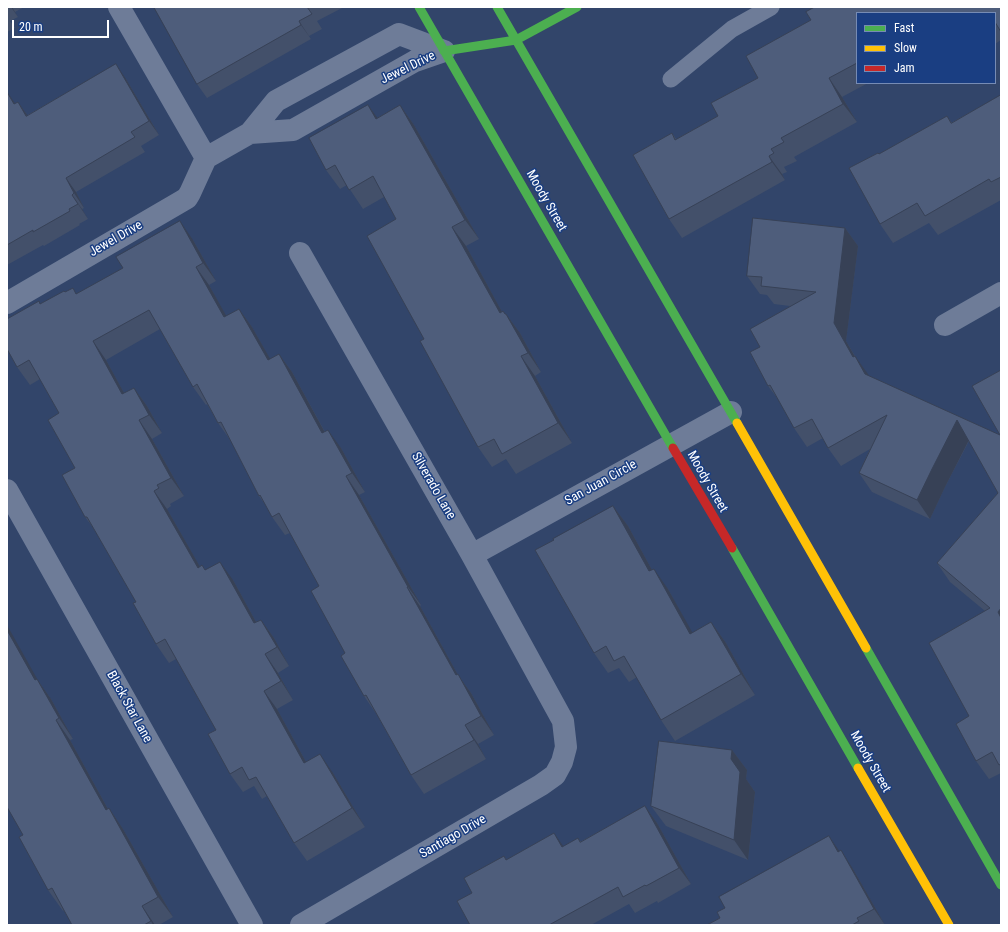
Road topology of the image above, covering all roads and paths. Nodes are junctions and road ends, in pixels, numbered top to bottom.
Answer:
1 (120, 7) edge
2 (419, 7) edge
3 (497, 7) edge
4 (576, 7) edge
5 (771, 7) edge
6 (516, 40) junction
7 (444, 50) junction
8 (671, 79) dead end
9 (250, 133) junction
10 (206, 158) junction
11 (300, 253) dead end
12 (1001, 293) edge
13 (7, 302) edge
14 (945, 325) dead end
15 (730, 412) junction
16 (671, 445) junction
17 (7, 490) edge
18 (472, 555) junction
19 (563, 721) joint
20 (1001, 885) edge
21 (252, 925) edge
22 (301, 925) edge
23 (949, 925) edge

1 - 10 street
2 - 7 main road, Moody Street
3 - 6 main road
4 - 6 main road
5 - 8 lane
6 - 7 main road
6 - 15 main road
7 - 9 street, Jewel Drive
7 - 9 street, Jewel Drive
7 - 16 main road, Moody Street
9 - 10 street, Jewel Drive
10 - 13 street, Jewel Drive
11 - 18 street, Silverado Lane
12 - 14 street
15 - 16 street, San Juan Circle
15 - 20 main road
16 - 18 street, San Juan Circle
16 - 23 main road, Moody Street
17 - 21 street, Black Star Lane
18 - 19 street, Silverado Lane
19 - 22 street, Santiago Drive

